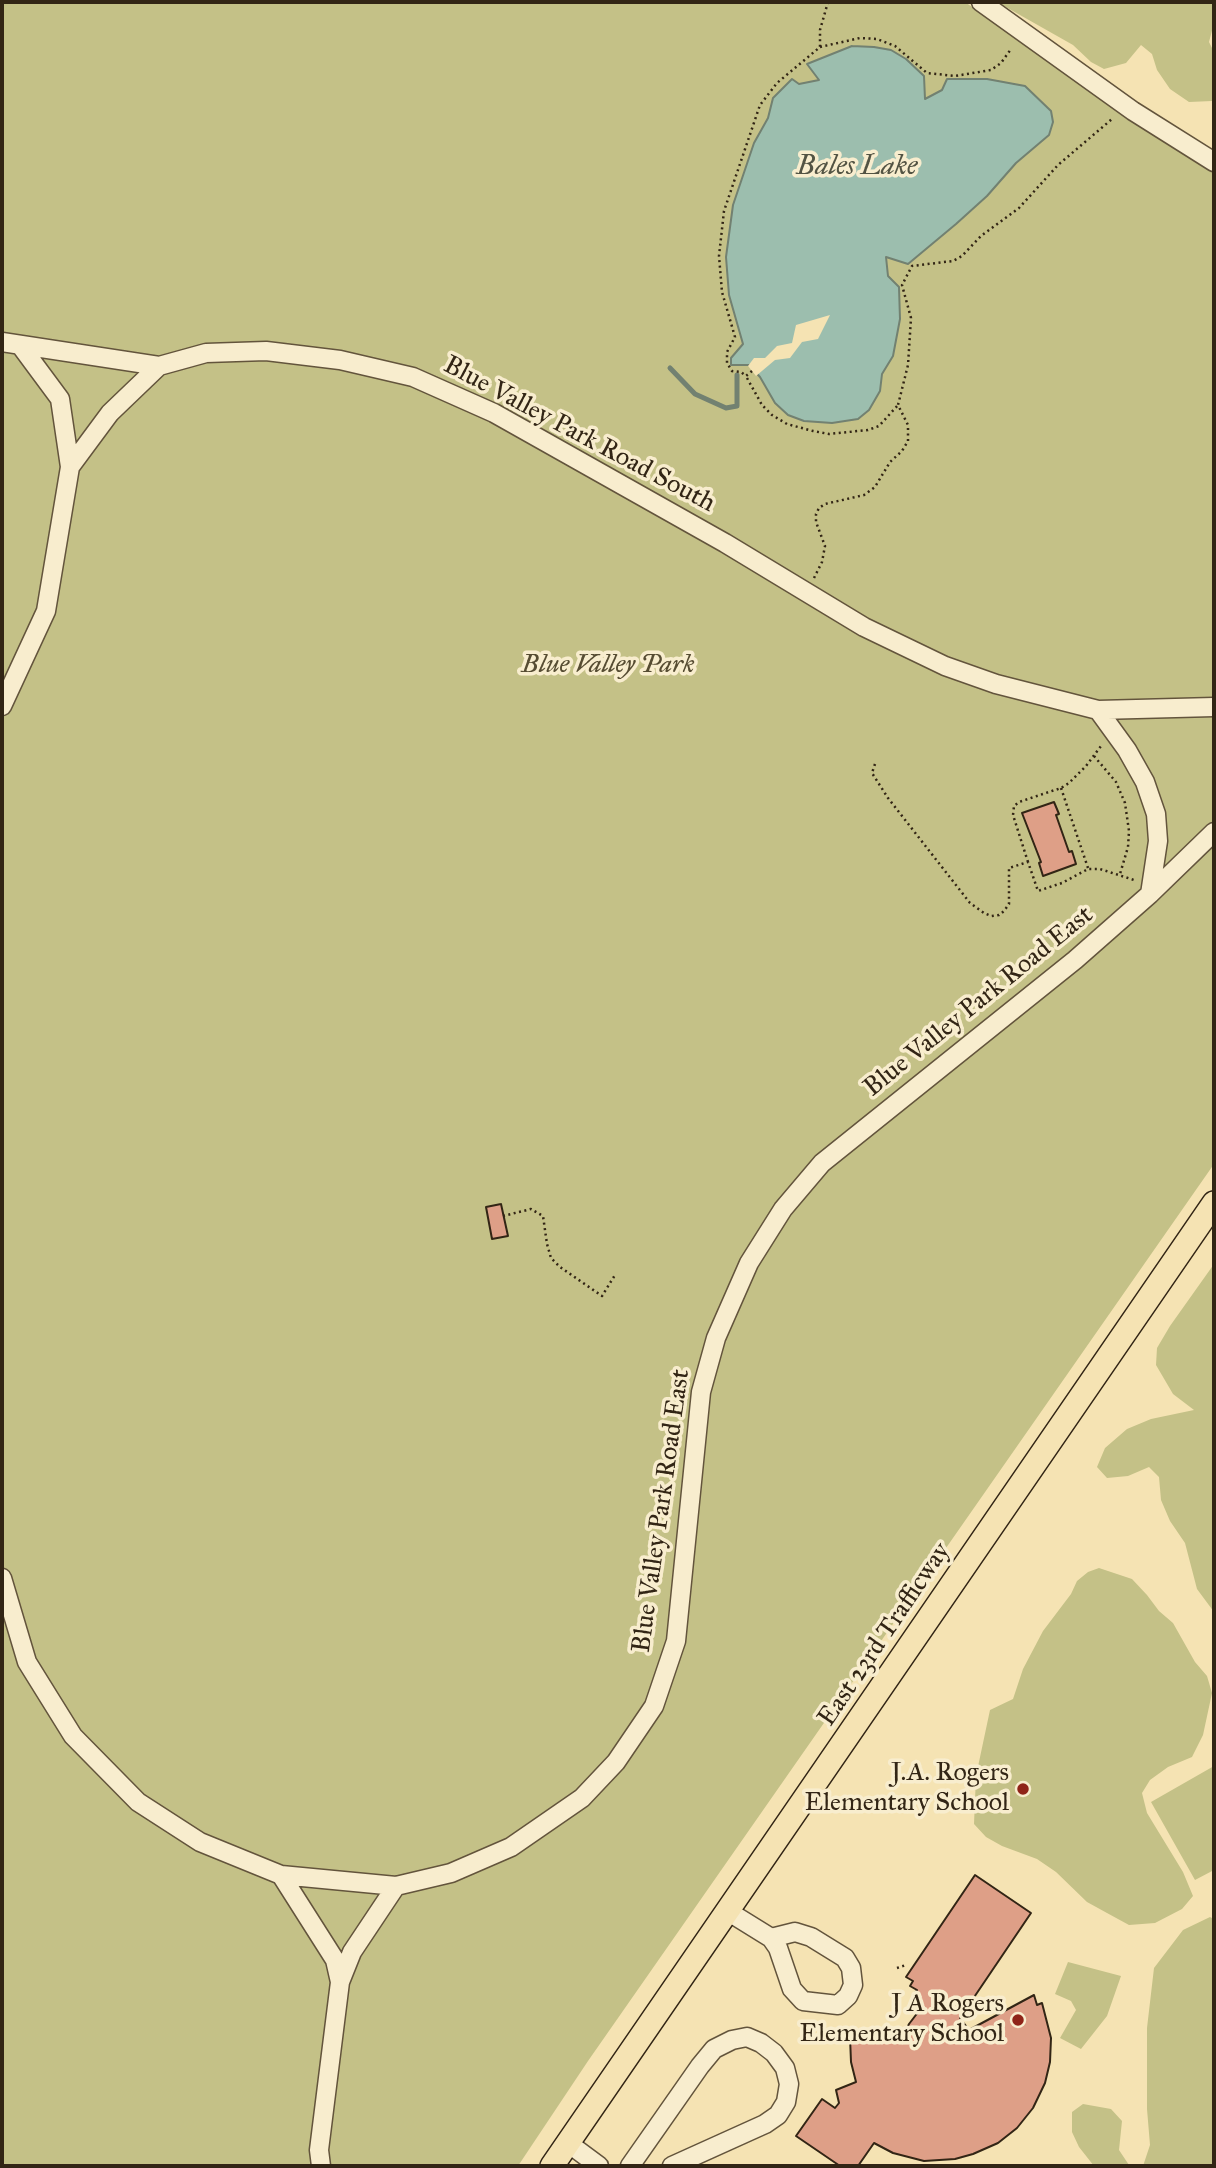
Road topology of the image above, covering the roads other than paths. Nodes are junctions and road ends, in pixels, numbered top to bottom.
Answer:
1 (981, 2) edge
2 (1212, 155) edge
3 (2, 342) edge
4 (20, 345) junction
5 (159, 366) junction
6 (70, 467) junction
7 (2, 706) edge
8 (1214, 707) edge
9 (1098, 710) junction
10 (1214, 832) edge
11 (1151, 889) junction
12 (1214, 1203) edge
13 (2, 1578) edge
14 (281, 1875) junction
15 (396, 1886) junction
16 (729, 1912) junction
17 (771, 1938) junction
18 (340, 1982) junction
19 (568, 2143) junction
20 (321, 2166) edge
21 (552, 2166) edge
22 (599, 2166) edge
23 (630, 2166) edge
24 (672, 2166) edge

1 - 2 street
3 - 4 street, Blue Valley Park Road South
4 - 5 street, Blue Valley Park Road South
4 - 6 street
5 - 6 street
5 - 9 street, Blue Valley Park Road South
6 - 7 street
8 - 9 street, Blue Valley Park Road South
9 - 11 street
10 - 11 street, Blue Valley Park Road East
11 - 15 street, Blue Valley Park Road East
12 - 16 main road, East 23rd Trafficway
13 - 14 street, Blue Valley Park Road East
14 - 15 street, Blue Valley Park Road East
14 - 18 street
15 - 18 street
16 - 17 street
16 - 19 main road, East 23rd Trafficway
17 - 17 street
18 - 20 street
19 - 21 main road, East 23rd Trafficway
19 - 22 street
23 - 24 street

